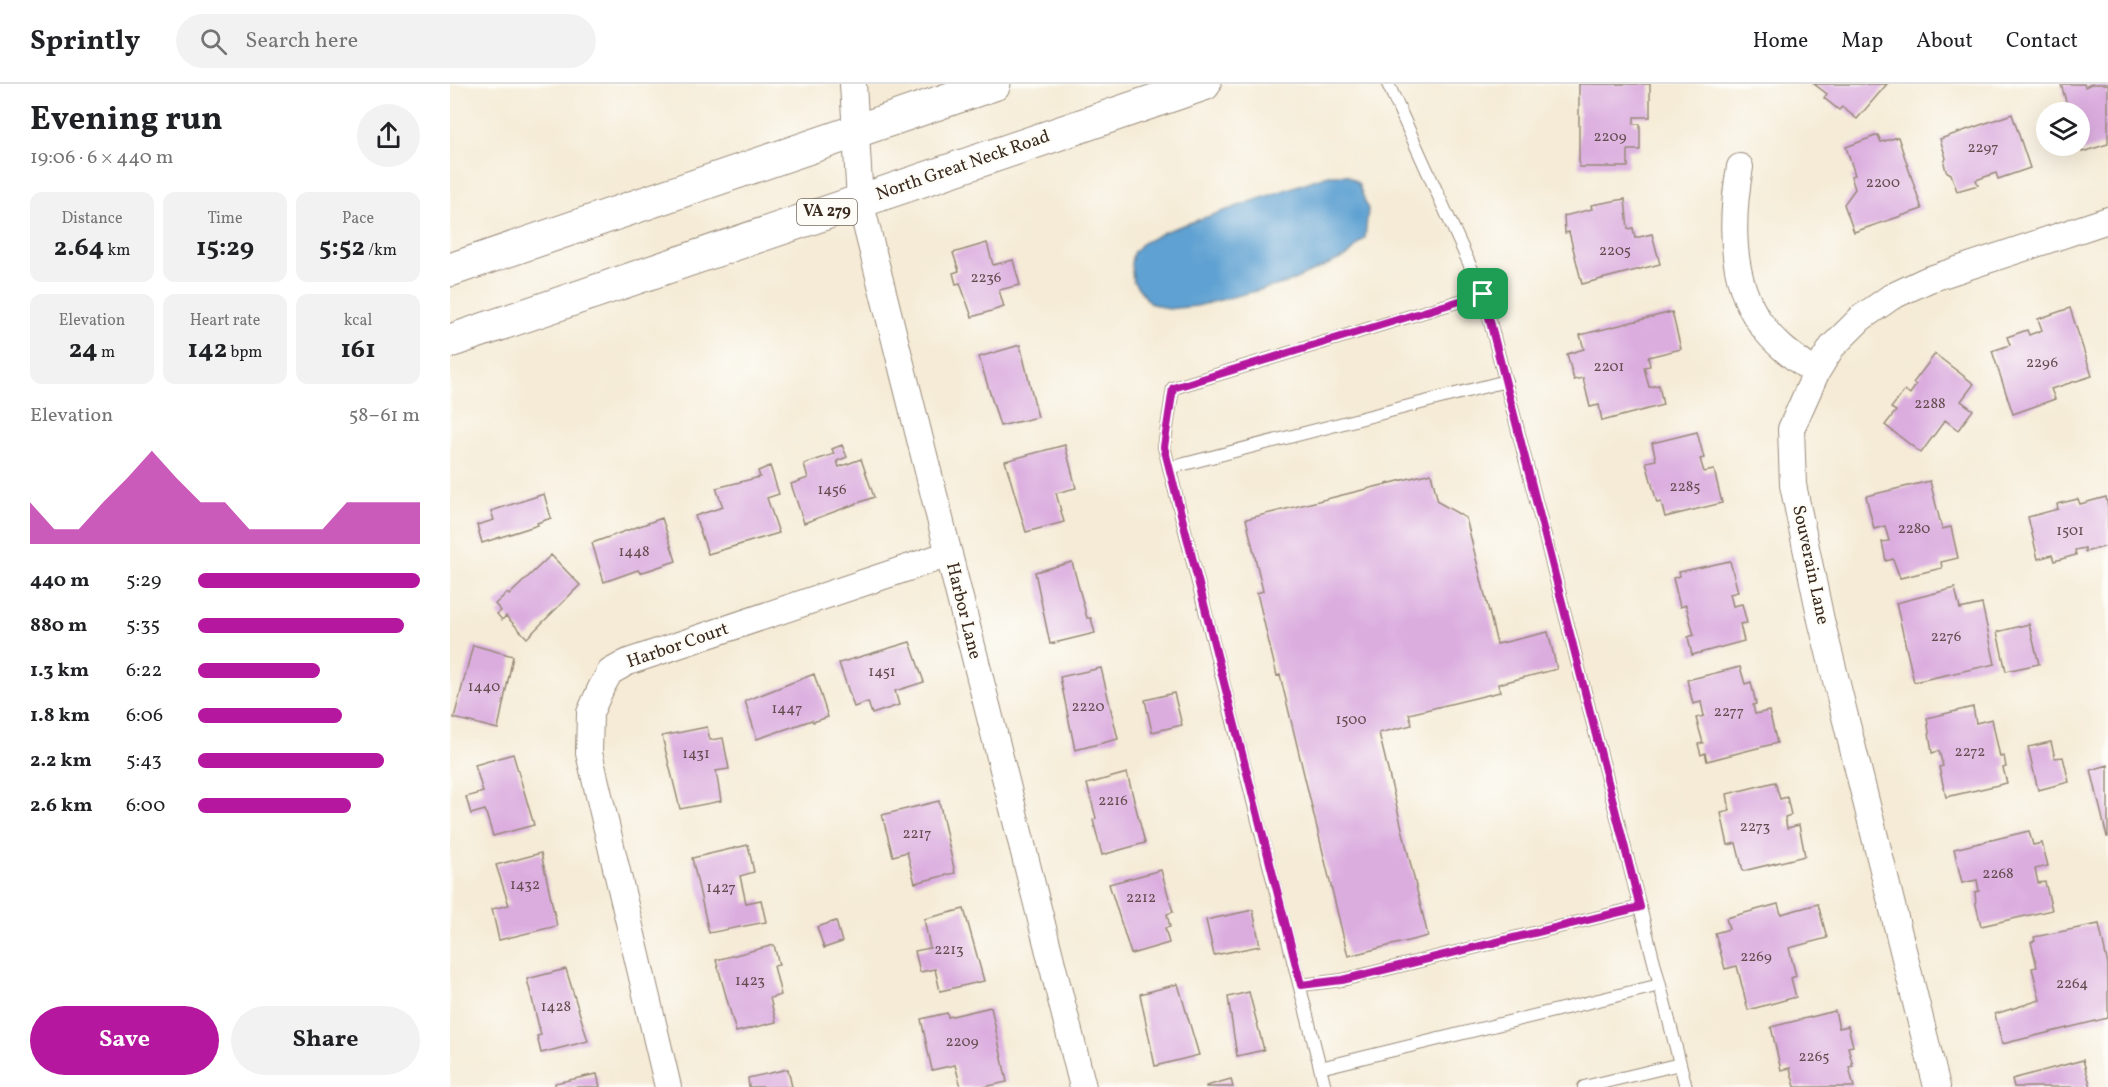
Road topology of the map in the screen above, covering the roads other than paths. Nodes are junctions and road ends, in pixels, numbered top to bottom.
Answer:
1 (853, 84) edge
2 (994, 84) edge
3 (1204, 84) edge
4 (1388, 84) edge
5 (856, 133) junction
6 (1740, 167) dead end
7 (860, 201) junction
8 (2108, 220) edge
9 (450, 270) edge
10 (1483, 294) junction
11 (450, 341) edge
12 (1816, 374) junction
13 (1506, 381) junction
14 (1169, 468) junction
15 (949, 554) junction
16 (1640, 907) junction
17 (1301, 985) junction
18 (1660, 986) junction
19 (1680, 1064) junction
20 (1320, 1068) junction
21 (668, 1087) edge
22 (1083, 1087) edge
23 (1325, 1087) edge
24 (1584, 1087) edge
25 (1686, 1087) edge
26 (1937, 1087) edge

1 - 5 street, Harbor Lane
2 - 5 main road
3 - 7 main road, North Great Neck Road / VA 279
4 - 10 lane
5 - 7 street, Harbor Lane
5 - 9 main road
6 - 12 street
7 - 11 main road, North Great Neck Road / VA 279
7 - 15 street, Harbor Lane
8 - 12 street, Souverain Lane
10 - 13 lane
10 - 14 lane
12 - 26 street, Souverain Lane
13 - 14 lane
13 - 16 lane
14 - 17 lane
15 - 21 street, Harbor Court
15 - 22 street, Harbor Lane
16 - 17 lane
16 - 18 lane
17 - 20 lane
18 - 19 lane
18 - 20 lane
19 - 24 lane
19 - 25 lane
20 - 23 lane

